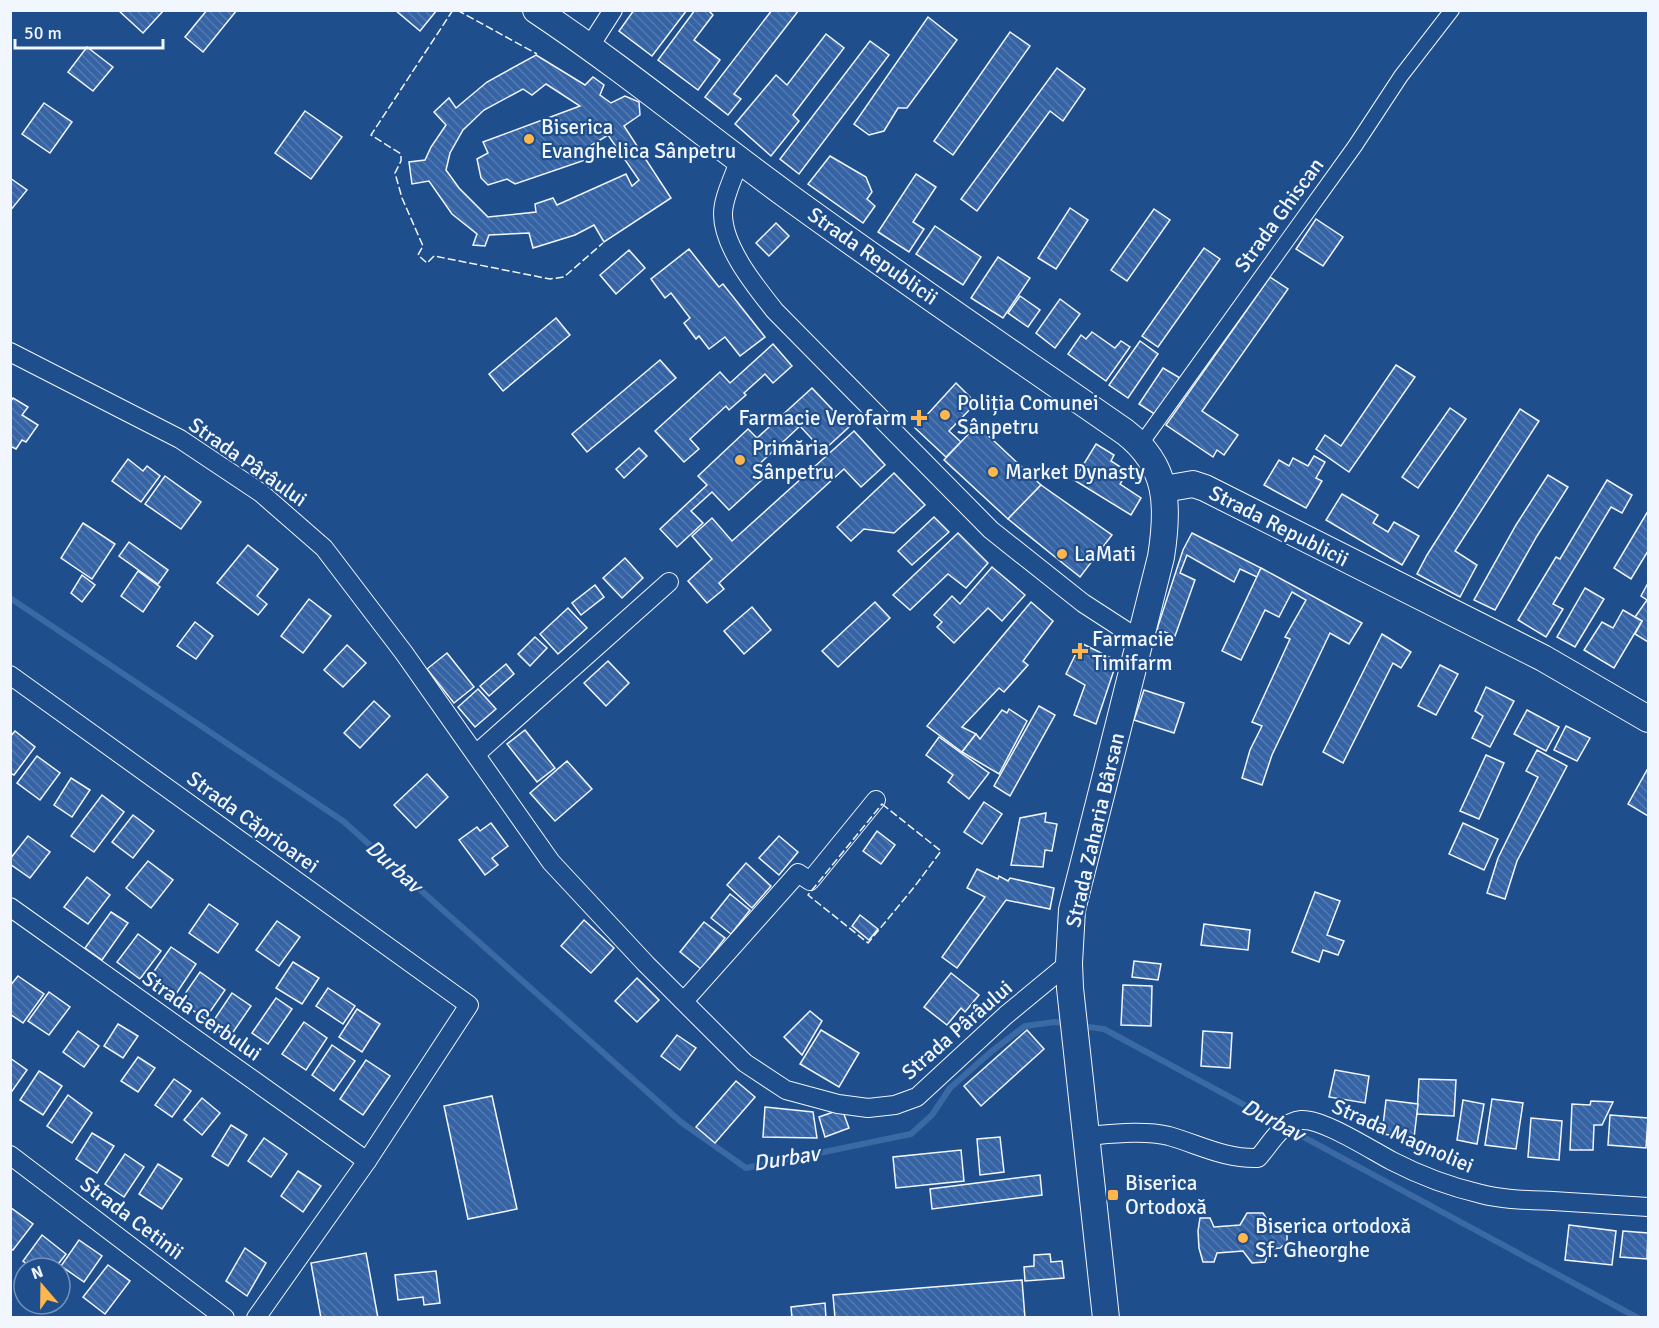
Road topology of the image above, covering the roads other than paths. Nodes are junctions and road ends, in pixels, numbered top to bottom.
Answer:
1 (536, 10) edge
2 (613, 10) edge
3 (1452, 10) edge
4 (590, 46) junction
5 (739, 161) junction
6 (10, 352) edge
7 (1141, 444) junction
8 (1164, 489) junction
9 (669, 582) dead end
10 (1140, 640) junction
11 (10, 675) edge
12 (1648, 719) edge
13 (476, 754) junction
14 (876, 800) dead end
15 (10, 907) edge
16 (1069, 963) junction
17 (684, 1001) junction
18 (1086, 1136) junction
19 (10, 1155) edge
20 (367, 1161) junction
21 (1648, 1207) edge
22 (225, 1317) edge
23 (256, 1317) edge
24 (1106, 1317) edge

1 - 4 main road, Strada Republicii
2 - 4 street
3 - 7 street, Strada Ghiscan
4 - 5 main road, Strada Republicii
5 - 7 main road, Strada Republicii
5 - 10 street
6 - 13 street, Strada Pârâului
7 - 8 main road, Strada Republicii
8 - 10 main road, Strada Zaharia Bârsan
8 - 12 main road, Strada Republicii
9 - 13 street
10 - 16 main road, Strada Zaharia Bârsan
11 - 20 street, Strada Căprioarei
13 - 17 street, Strada Pârâului
14 - 17 street
15 - 20 street, Strada Cerbului
16 - 17 street, Strada Pârâului
16 - 18 main road, Strada Zaharia Bârsan
18 - 21 street, Strada Magnoliei
18 - 24 main road, Strada Zaharia Bârsan
19 - 22 street, Strada Cetinii
20 - 23 street

